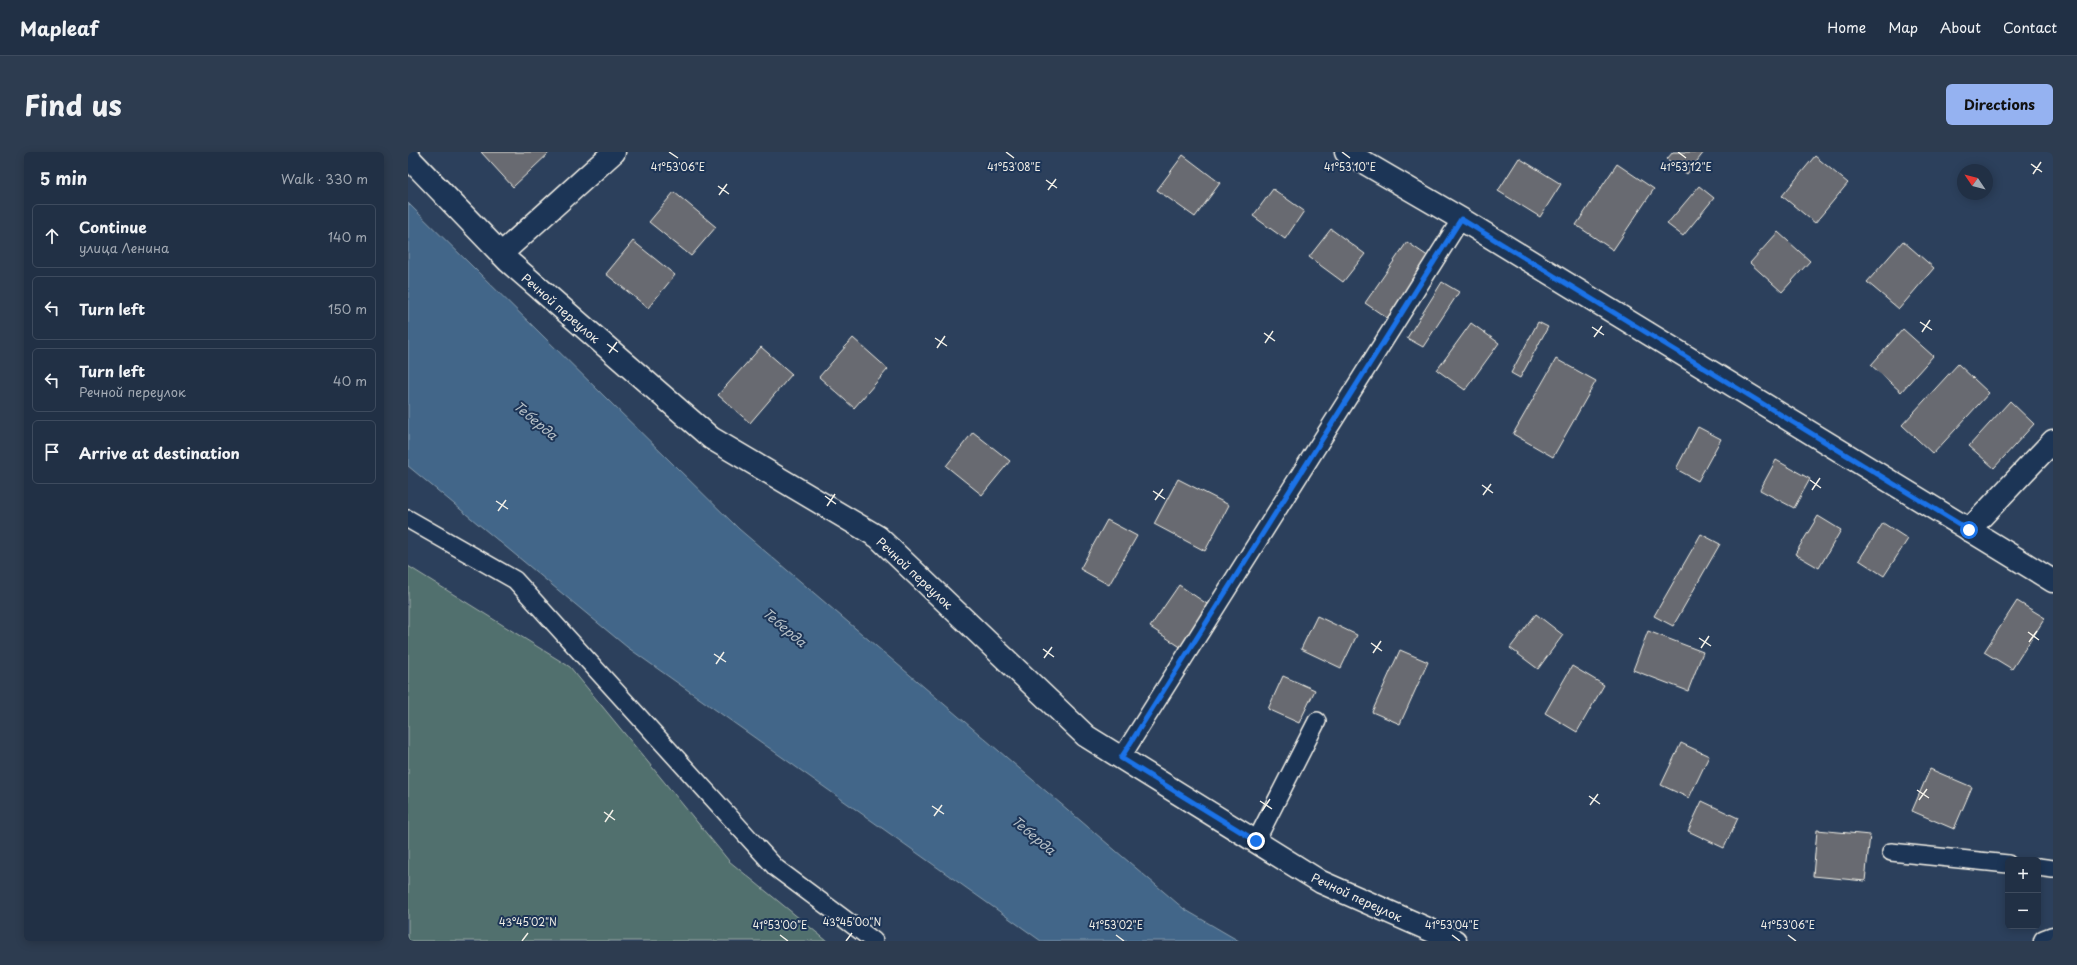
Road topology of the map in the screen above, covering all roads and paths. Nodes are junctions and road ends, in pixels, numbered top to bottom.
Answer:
1 (614, 152) edge
2 (1346, 152) edge
3 (408, 157) edge
4 (1461, 219) junction
5 (501, 254) junction
6 (2053, 441) edge
7 (408, 519) edge
8 (1969, 530) junction
9 (2053, 581) edge
10 (1317, 721) dead end
11 (1121, 758) junction
12 (1256, 841) junction
13 (1890, 852) dead end
14 (2005, 864) edge
15 (2041, 867) edge
16 (2053, 869) edge
17 (2053, 938) edge
18 (874, 941) edge
19 (1455, 941) edge
20 (2045, 941) edge

1 - 5 street
2 - 4 street
3 - 5 street, Речной переулок
4 - 8 street
4 - 11 lane
5 - 11 street, Речной переулок
6 - 8 street
7 - 18 lane
8 - 9 street
10 - 12 lane
11 - 12 street, Речной переулок
12 - 19 street, Речной переулок
13 - 14 lane
15 - 16 lane
17 - 20 street

